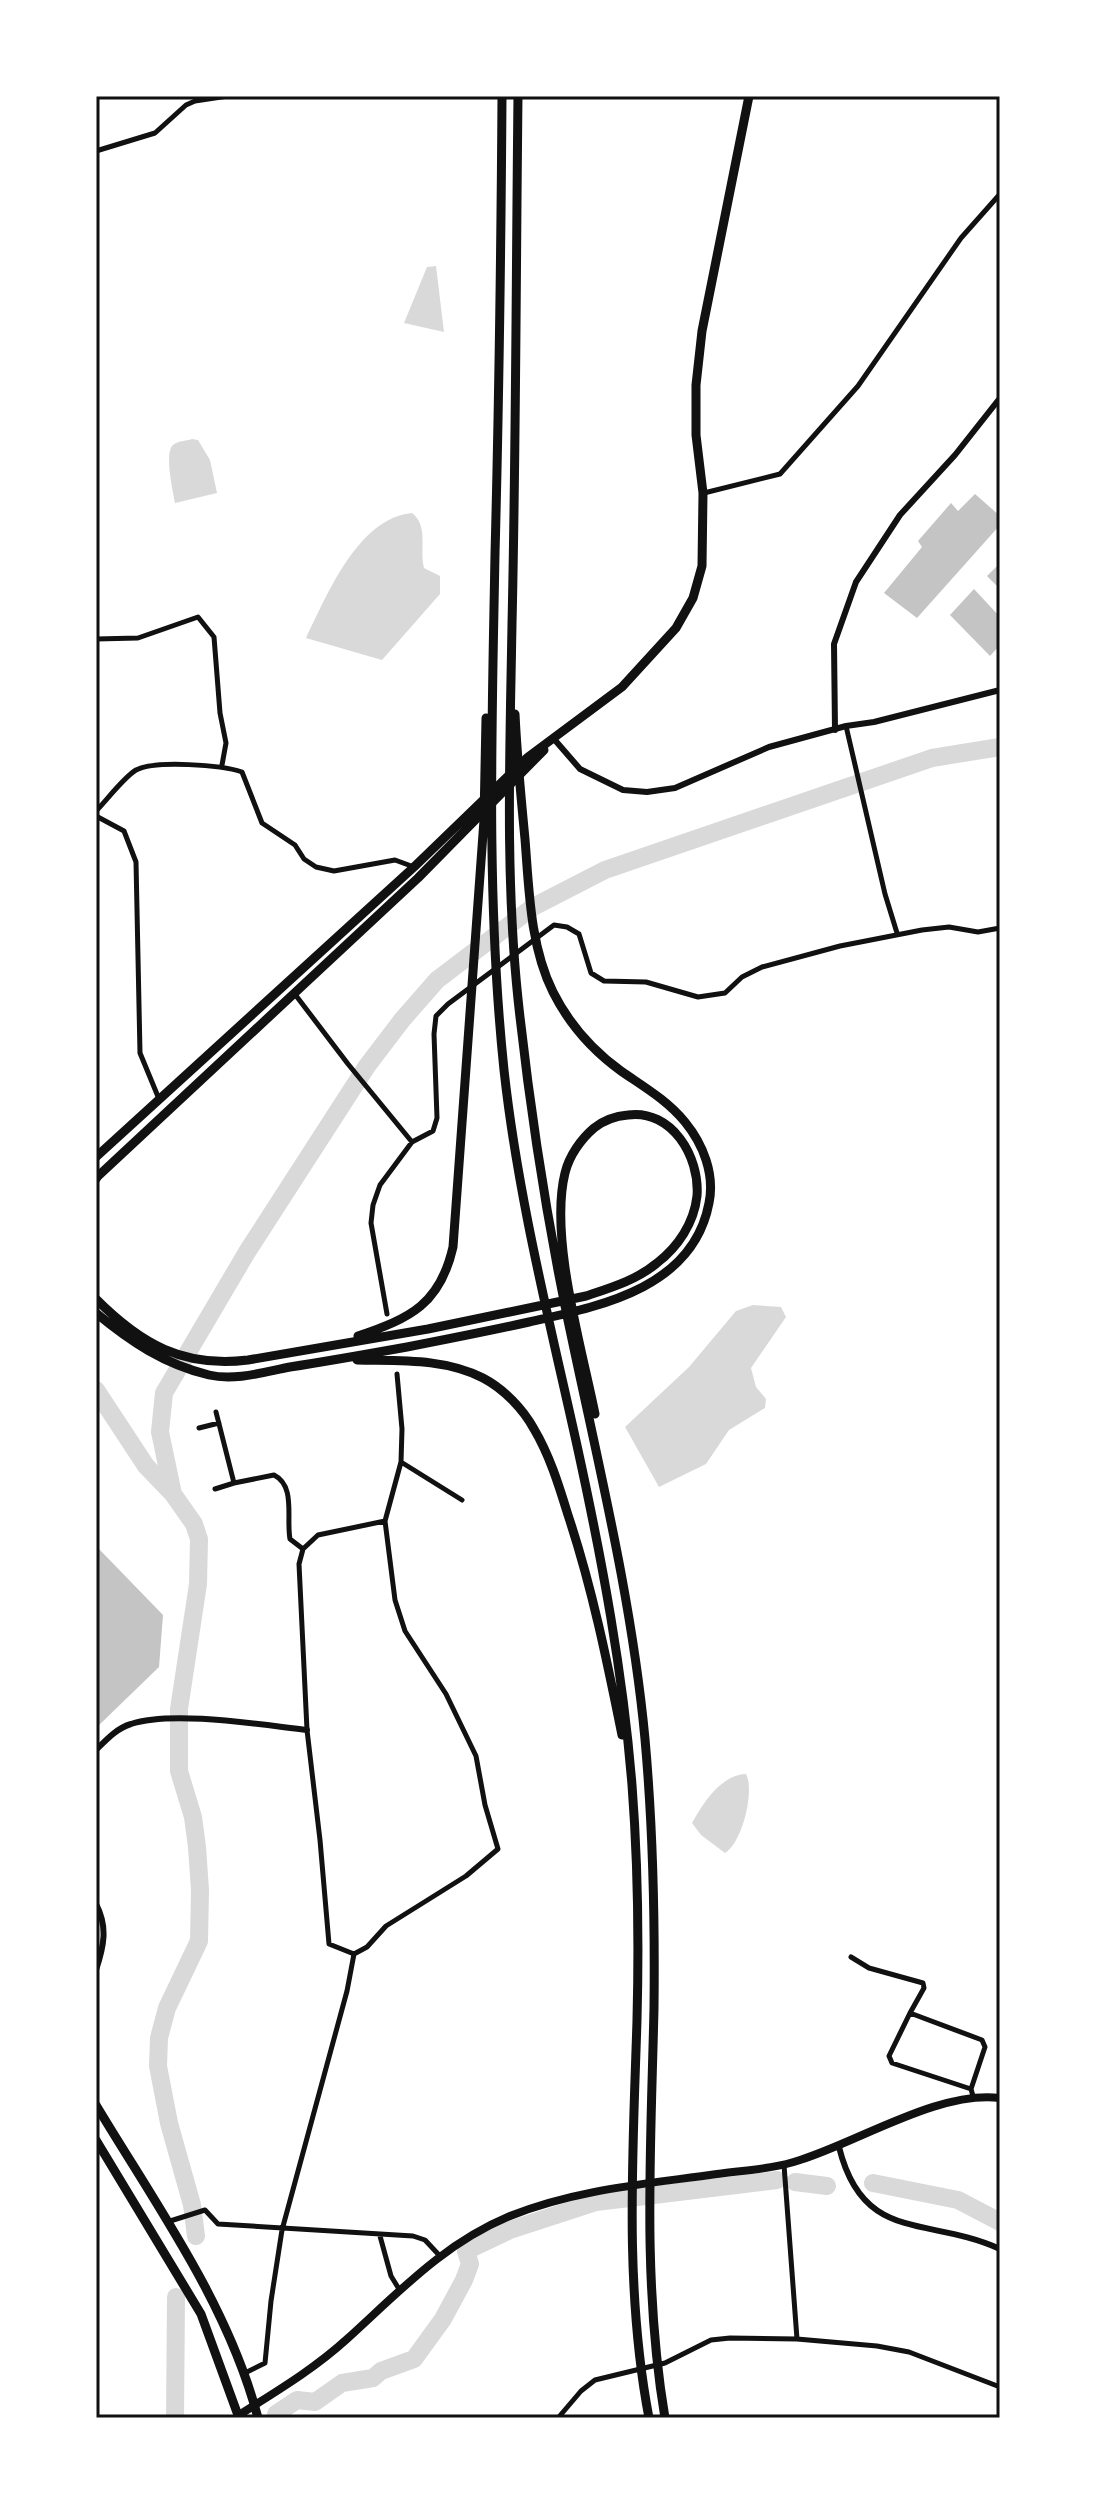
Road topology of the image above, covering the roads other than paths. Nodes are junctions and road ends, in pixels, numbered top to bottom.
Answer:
1 (228, 96) edge
2 (502, 96) edge
3 (518, 96) edge
4 (749, 96) edge
5 (96, 151) edge
6 (1000, 194) edge
7 (1000, 398) edge
8 (703, 493) junction
9 (96, 639) edge
10 (1000, 690) edge
11 (846, 726) junction
12 (835, 730) junction
13 (554, 739) junction
14 (512, 745) junction
15 (488, 752) junction
16 (222, 765) junction
17 (96, 814) edge
18 (414, 867) junction
19 (1000, 928) edge
20 (897, 933) junction
21 (293, 992) junction
22 (159, 1099) junction
23 (412, 1142) junction
24 (96, 1157) edge
25 (97, 1177) edge
26 (564, 1279) junction
27 (96, 1299) edge
28 (96, 1313) edge
29 (387, 1314) dead end
30 (332, 1345) junction
31 (170, 1357) junction
32 (335, 1360) junction
33 (397, 1374) dead end
34 (216, 1412) dead end
35 (219, 1423) junction
36 (199, 1428) dead end
37 (401, 1462) junction
38 (234, 1483) junction
39 (215, 1489) dead end
40 (462, 1500) dead end
41 (385, 1521) junction
42 (303, 1549) junction
43 (307, 1730) junction
44 (96, 1750) edge
45 (632, 1785) junction
46 (96, 1904) edge
47 (354, 1954) junction
48 (851, 1957) dead end
49 (96, 1970) edge
50 (910, 2013) junction
51 (972, 2093) junction
52 (1000, 2098) edge
53 (96, 2105) edge
54 (96, 2140) edge
55 (839, 2147) junction
56 (784, 2165) junction
57 (166, 2222) junction
58 (282, 2230) junction
59 (380, 2236) junction
60 (1000, 2249) edge
61 (439, 2255) junction
62 (399, 2289) junction
63 (797, 2339) junction
64 (245, 2373) junction
65 (1000, 2387) edge
66 (254, 2405) junction
67 (237, 2417) edge
68 (258, 2418) edge
69 (558, 2418) edge
70 (649, 2418) edge
71 (665, 2418) edge

1 - 5 street
2 - 15 highway
3 - 14 highway
4 - 8 highway
6 - 8 street
7 - 12 street
8 - 13 highway
9 - 16 street
10 - 11 street
11 - 12 street
11 - 20 street
12 - 13 street
13 - 18 highway
13 - 21 highway
14 - 26 highway
14 - 32 highway
15 - 30 highway
15 - 45 highway
16 - 17 street
16 - 18 street
17 - 22 street
18 - 22 highway
19 - 20 street
20 - 23 street
21 - 23 street
21 - 25 highway
22 - 24 highway
23 - 29 street
26 - 30 highway
26 - 71 highway
27 - 31 highway
28 - 31 highway
30 - 31 highway
31 - 32 highway
32 - 45 highway
33 - 37 street
34 - 35 street
35 - 36 street
35 - 38 street
37 - 40 street
37 - 41 street
38 - 39 street
38 - 42 street
41 - 42 street
41 - 47 street
42 - 43 street
43 - 44 street
43 - 47 street
45 - 70 highway
46 - 49 street
47 - 58 street
48 - 50 street
50 - 51 street
50 - 51 street
51 - 52 main road
51 - 55 main road
53 - 57 highway
54 - 67 highway
55 - 56 main road
55 - 60 street
56 - 61 main road
56 - 63 street
57 - 58 street
57 - 64 highway
58 - 59 street
58 - 64 street
59 - 61 street
59 - 62 street
61 - 62 main road
62 - 66 main road
63 - 65 street
63 - 69 street
64 - 66 highway
66 - 67 main road
66 - 68 highway

